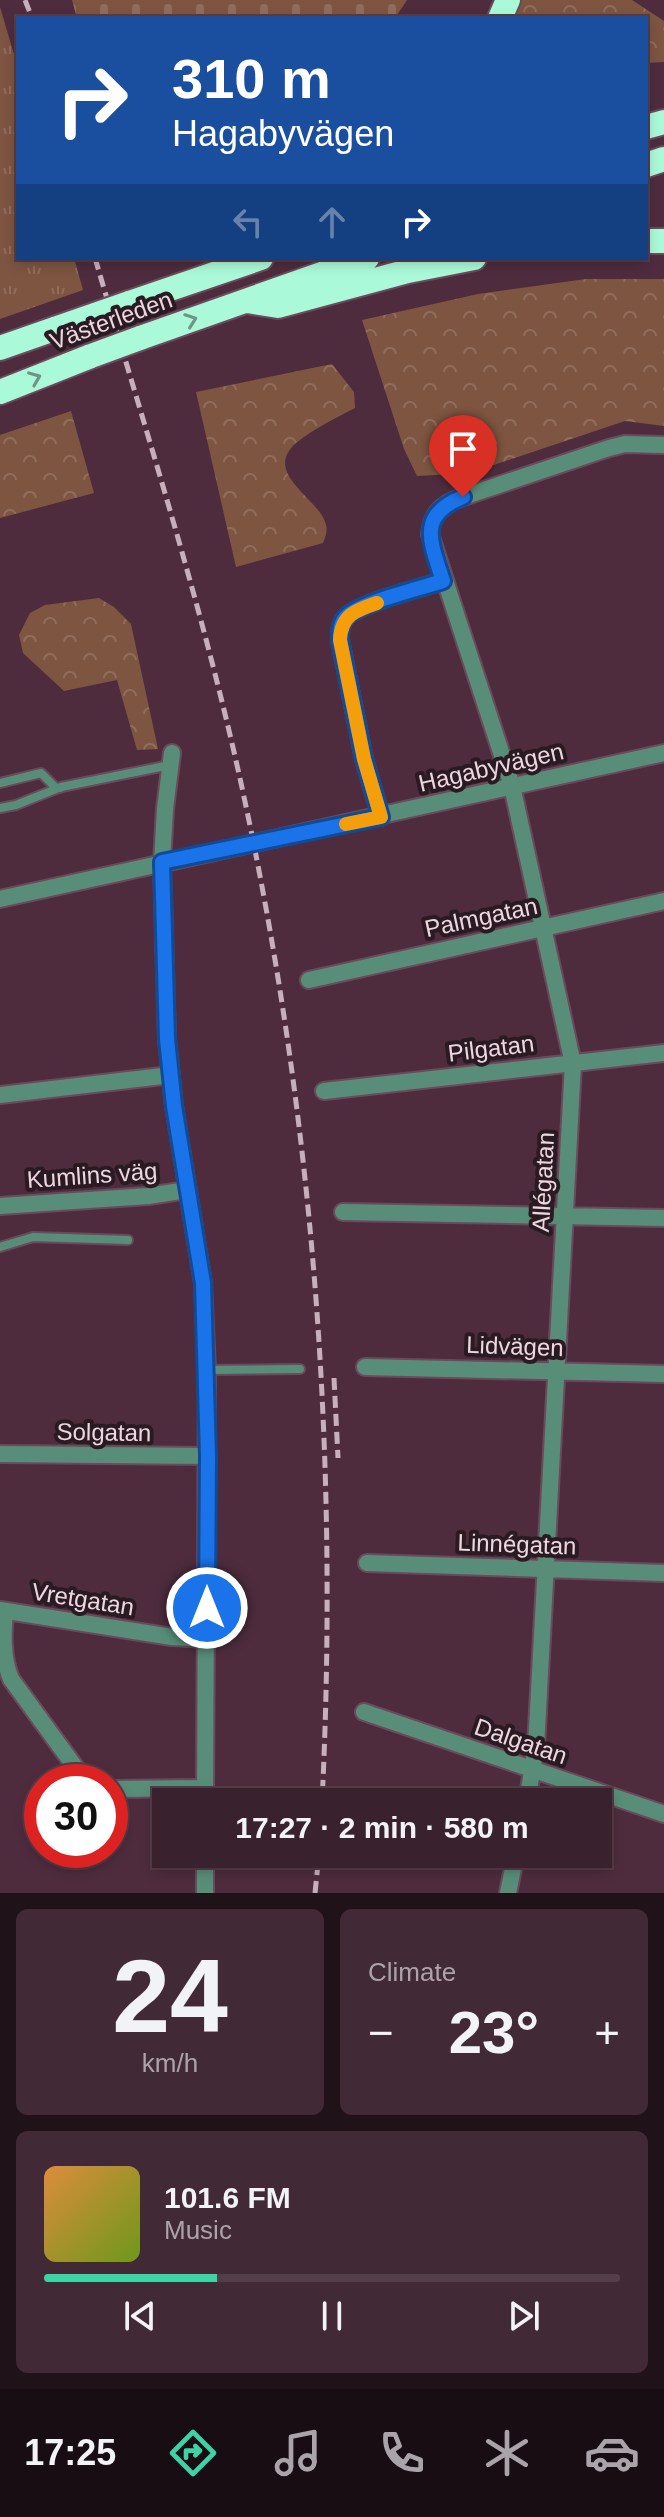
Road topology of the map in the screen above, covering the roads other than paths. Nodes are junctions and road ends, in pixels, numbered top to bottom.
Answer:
1 (215, 260) edge
2 (255, 260) edge
3 (459, 260) edge
4 (355, 270) edge
5 (129, 303) junction
6 (0, 348) edge
7 (0, 392) edge
8 (664, 445) edge
9 (443, 581) junction
10 (664, 753) edge
11 (171, 759) joint
12 (0, 783) edge
13 (512, 786) junction
14 (61, 787) junction
15 (0, 808) edge
16 (381, 817) junction
17 (162, 862) junction
18 (0, 899) edge
19 (664, 901) edge
20 (545, 929) junction
21 (309, 980) dead end
22 (664, 1053) edge
23 (573, 1064) junction
24 (171, 1075) junction
25 (324, 1091) dead end
26 (0, 1095) edge
27 (187, 1190) junction
28 (0, 1206) edge
29 (343, 1212) dead end
30 (565, 1217) junction
31 (664, 1218) edge
32 (128, 1240) dead end
33 (0, 1247) edge
34 (365, 1367) dead end
35 (300, 1369) dead end
36 (207, 1370) junction
37 (557, 1371) junction
38 (664, 1374) edge
39 (0, 1454) edge
40 (208, 1456) junction
41 (367, 1563) dead end
42 (546, 1570) junction
43 (664, 1573) edge
44 (2, 1610) edge
45 (206, 1639) junction
46 (364, 1712) dead end
47 (73, 1764) edge
48 (534, 1769) junction
49 (205, 1788) edge
50 (530, 1788) edge
51 (128, 1790) edge
52 (152, 1792) edge
53 (664, 1814) edge
54 (205, 1868) edge
55 (513, 1868) edge
56 (205, 1893) edge
57 (508, 1893) edge

1 - 5 highway
2 - 5 highway, Västerleden
3 - 4 highway, Västerleden
7 -> 4 highway, Västerleden, bridge
5 - 6 highway, Västerleden, bridge
8 - 9 street, Allégatan
9 - 13 street, Allégatan
9 - 16 street
10 - 13 street, Hagabyvägen
11 - 14 lane
11 - 17 street
12 - 14 lane
13 - 16 street, Hagabyvägen
13 - 20 street, Allégatan
14 - 15 lane
16 - 17 street, Hagabyvägen
17 - 18 street, Hagabyvägen
17 - 24 street
19 - 20 street, Palmgatan
20 - 21 street, Palmgatan
20 - 23 street, Allégatan
22 - 23 street, Pilgatan
23 - 25 street, Pilgatan
23 - 30 street, Allégatan
24 - 26 street
24 - 27 street
27 - 28 street, Kumlins väg
27 - 36 street
29 - 30 street
30 - 31 street
30 - 37 street, Allégatan
32 - 33 lane
34 - 37 street, Lidvägen
35 - 36 lane
36 - 40 street
37 - 38 street, Lidvägen
37 - 42 street, Allégatan
39 - 40 street, Solgatan
40 - 45 street
41 - 42 street, Linnégatan
42 - 43 street, Linnégatan
42 - 48 street, Allégatan
44 - 45 street, Vretgatan
44 - 47 street
45 - 49 street
46 - 48 street, Dalgatan
48 - 50 street, Allégatan
48 - 53 street, Dalgatan
51 - 52 street
54 - 56 street
55 - 57 street

